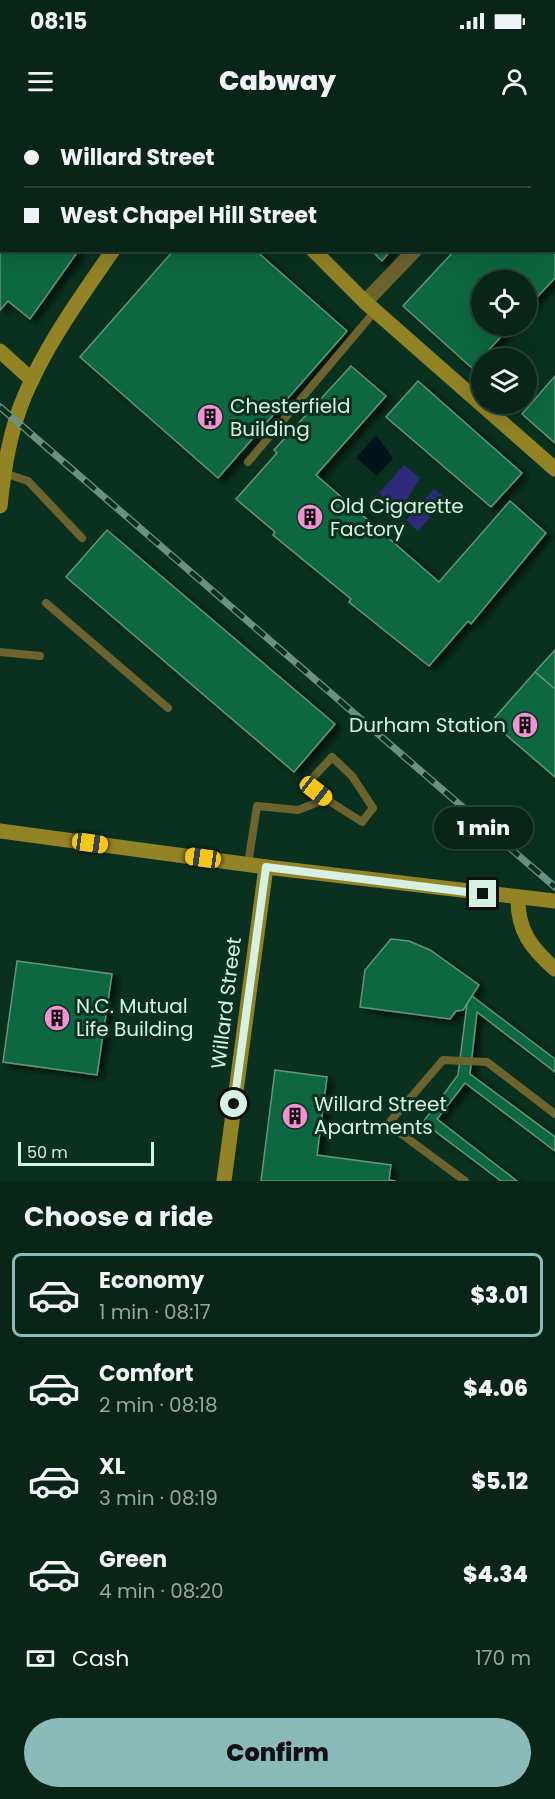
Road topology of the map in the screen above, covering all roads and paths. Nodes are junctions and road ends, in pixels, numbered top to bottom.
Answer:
1 (112, 252) edge
2 (315, 252) edge
3 (413, 252) edge
4 (370, 306) junction
5 (0, 351) edge
6 (32, 380) junction
7 (3, 462) edge
8 (248, 462) dead end
9 (555, 469) edge
10 (0, 506) edge
11 (82, 538) dead end
12 (46, 603) dead end
13 (0, 652) edge
14 (40, 656) dead end
15 (168, 708) dead end
16 (326, 799) junction
17 (0, 831) edge
18 (248, 864) junction
19 (266, 867) junction
20 (518, 897) junction
21 (555, 901) edge
22 (555, 969) edge
23 (555, 1114) edge
24 (224, 1181) edge
25 (465, 1181) edge

1 - 6 main road
2 - 4 main road
3 - 4 street
4 - 8 lane
4 - 9 main road
5 - 6 main road
6 - 7 main road
7 - 10 main road
7 - 11 lane
12 - 15 lane
13 - 14 lane
16 - 16 lane
16 - 18 lane
17 - 18 main road
18 - 19 main road
19 - 20 main road
19 - 24 main road, Willard Street
20 - 21 main road
20 - 22 main road
23 - 25 lane

